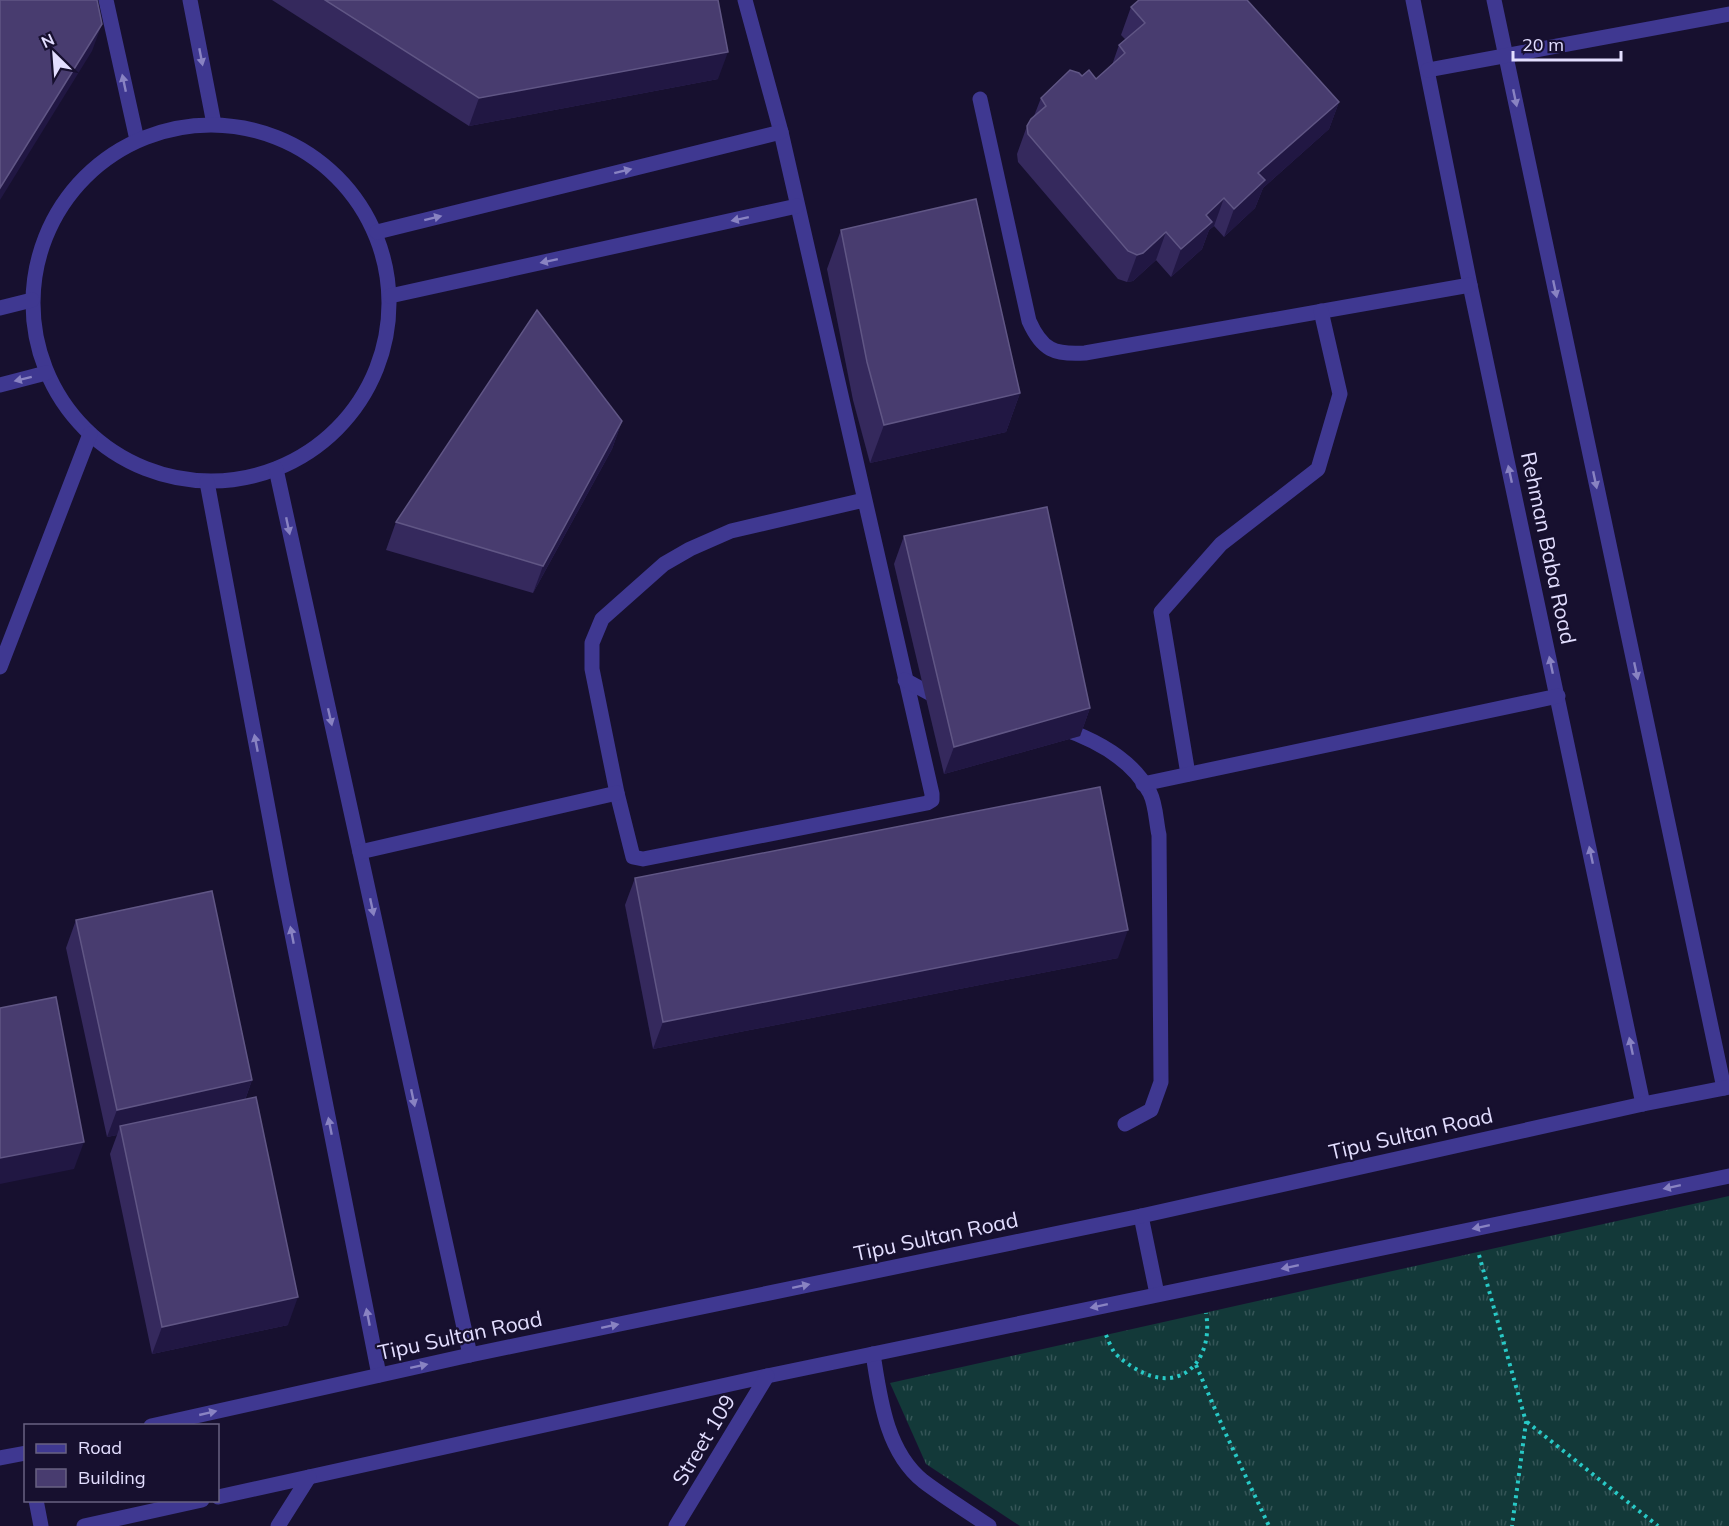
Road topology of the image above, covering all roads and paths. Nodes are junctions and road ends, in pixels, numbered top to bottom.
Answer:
1 (106, 0) edge
2 (190, 0) edge
3 (745, 0) edge
4 (1413, 0) edge
5 (1494, 0) edge
6 (1729, 14) edge
7 (1506, 57) junction
8 (1428, 70) junction
9 (980, 99) dead end
10 (214, 124) junction
11 (781, 132) junction
12 (136, 140) junction
13 (797, 206) junction
14 (376, 232) junction
15 (1470, 285) junction
16 (390, 296) junction
17 (32, 300) junction
18 (0, 308) edge
19 (1321, 311) junction
20 (46, 373) junction
21 (0, 385) edge
22 (90, 435) junction
23 (276, 469) junction
24 (207, 482) junction
25 (864, 500) junction
26 (0, 667) edge
27 (905, 680) junction
28 (1558, 696) junction
29 (955, 704) edge
30 (1041, 723) edge
31 (1188, 774) junction
32 (1143, 784) junction
33 (617, 793) junction
34 (360, 852) junction
35 (1726, 1087) edge
36 (1643, 1104) junction
37 (1125, 1124) dead end
38 (1729, 1176) edge
39 (1141, 1216) junction
40 (1478, 1252) dead end
41 (1157, 1294) junction
42 (1206, 1312) dead end
43 (1106, 1335) dead end
44 (873, 1354) junction
45 (470, 1355) junction
46 (1196, 1365) junction
47 (380, 1375) junction
48 (767, 1376) junction
49 (1526, 1422) junction
50 (156, 1424) edge
51 (24, 1453) edge
52 (0, 1458) edge
53 (309, 1477) junction
54 (219, 1497) edge
55 (36, 1502) edge
56 (193, 1502) edge
57 (41, 1526) edge
58 (84, 1526) edge
59 (278, 1526) edge
60 (676, 1526) edge
61 (989, 1526) edge
62 (1269, 1526) edge
63 (1512, 1526) edge
64 (1658, 1526) edge

12 -> 1 street
2 -> 10 street
3 - 11 street
4 - 8 street, Rehman Baba Road
5 - 7 street
6 - 7 street
7 - 8 street
7 -> 35 street
8 - 15 street, Rehman Baba Road
9 - 19 street
10 - 12 street
10 - 14 street
11 - 13 street
14 -> 11 street
12 - 17 street
13 -> 16 street
13 - 25 street
14 - 16 street
15 - 19 street
28 -> 15 street, Rehman Baba Road
16 - 23 street
17 - 18 street
17 - 20 street
19 - 31 street
20 -> 21 street
20 - 22 street
22 - 24 street
22 - 26 street
23 - 24 street
23 -> 34 street
47 -> 24 street
25 - 27 street
25 - 33 street
27 - 29 street
27 - 33 street
28 - 31 street
36 -> 28 street, Rehman Baba Road
30 - 32 street
31 - 32 street
32 - 37 street
33 - 34 street
34 -> 45 street
35 - 36 street, Tipu Sultan Road
36 - 39 street, Tipu Sultan Road
38 -> 41 street
39 - 41 street
45 -> 39 street, Tipu Sultan Road
40 - 49 path
41 -> 44 street
42 - 46 path
43 - 46 path
44 - 48 street
44 - 61 street
47 -> 45 street, Tipu Sultan Road
46 - 62 path
50 -> 47 street, Tipu Sultan Road
48 - 53 street
48 - 60 street, Street 109
49 - 63 path
49 - 64 path
51 - 52 street
53 - 54 street
53 - 59 street
55 - 57 street
56 - 58 street

